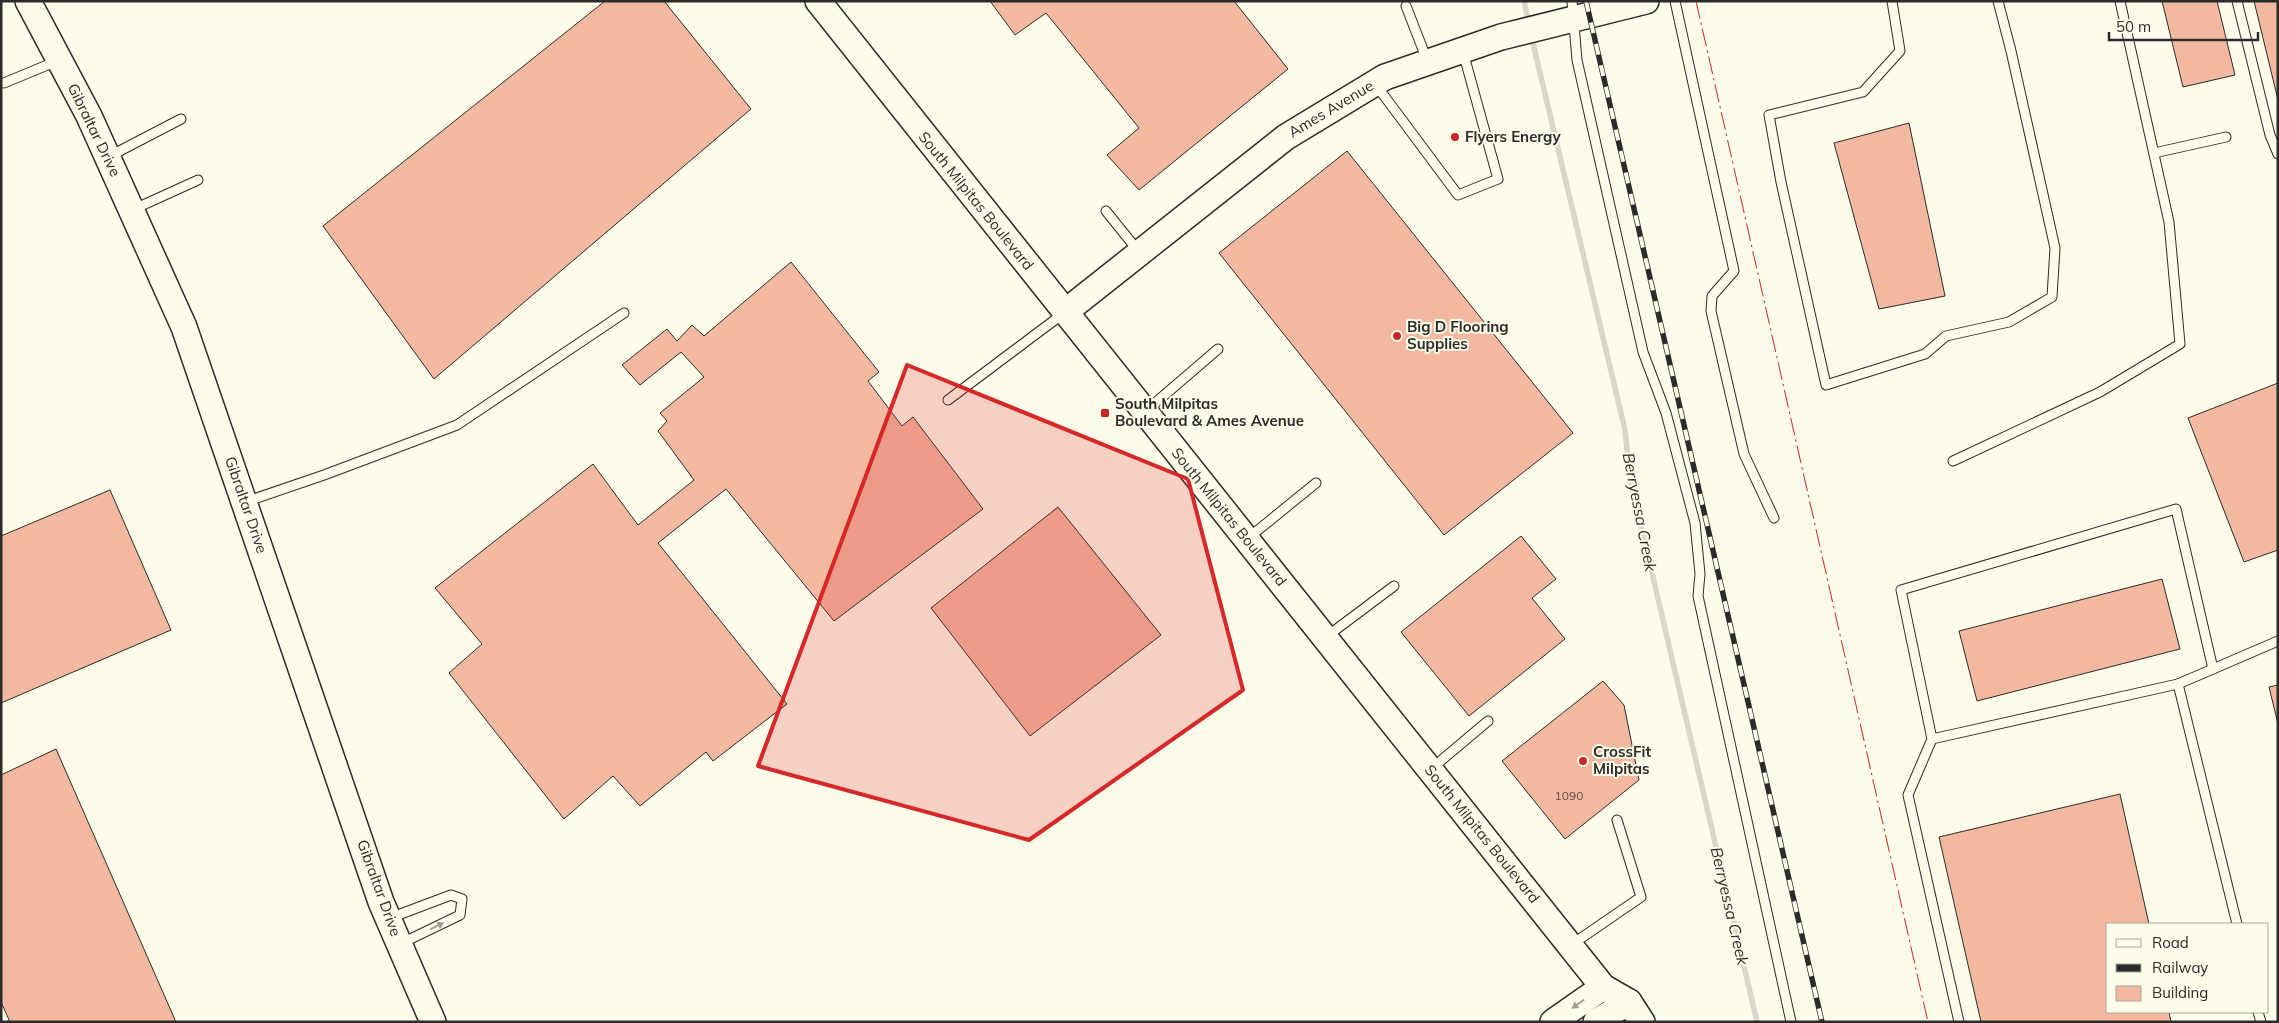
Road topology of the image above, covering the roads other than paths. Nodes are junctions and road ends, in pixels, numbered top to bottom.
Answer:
1 (28, 1) edge
2 (818, 1) edge
3 (1646, 1) edge
4 (1675, 1) edge
5 (1892, 1) edge
6 (1998, 1) edge
7 (2120, 1) edge
8 (2237, 1) edge
9 (1406, 6) dead end
10 (1570, 14) edge
11 (1463, 50) junction
12 (59, 60) junction
13 (1428, 62) junction
14 (4, 83) dead end
15 (1375, 83) junction
16 (181, 119) dead end
17 (2226, 137) dead end
18 (2154, 153) junction
19 (2278, 154) edge
20 (108, 156) junction
21 (198, 180) dead end
22 (132, 210) junction
23 (1106, 211) dead end
24 (1140, 253) junction
25 (1065, 312) junction
26 (624, 313) dead end
27 (1218, 349) dead end
28 (948, 400) dead end
29 (1145, 412) junction
30 (1953, 461) dead end
31 (1316, 483) dead end
32 (244, 502) junction
33 (1774, 518) dead end
34 (1247, 539) junction
35 (1394, 586) dead end
36 (1326, 637) junction
37 (2278, 641) edge
38 (2213, 669) junction
39 (2178, 684) junction
40 (1488, 721) dead end
41 (1932, 739) junction
42 (1431, 770) junction
43 (1617, 820) dead end
44 (388, 918) junction
45 (2237, 923) edge
46 (400, 944) junction
47 (1570, 945) junction
48 (1602, 987) junction
49 (1636, 1012) edge
50 (1602, 1020) edge
51 (433, 1022) edge
52 (1553, 1022) edge
53 (1791, 1022) edge
54 (1959, 1022) edge

1 - 12 street, Gibraltar Drive
2 - 25 street, South Milpitas Boulevard
3 - 10 street, Ames Avenue
4 - 33 lane
5 - 6 lane
7 - 18 lane
8 - 19 lane
9 - 13 lane
10 - 11 street, Ames Avenue
10 - 53 lane
11 - 13 street, Ames Avenue
11 - 15 lane
12 - 14 lane
12 - 20 street, Gibraltar Drive
13 - 15 street, Ames Avenue
15 - 24 street, Ames Avenue
16 - 20 lane
17 - 18 lane
18 - 30 lane
20 - 22 street, Gibraltar Drive
21 - 22 lane
22 - 32 street, Gibraltar Drive
23 - 24 lane
24 - 25 street, Ames Avenue
25 - 28 lane
25 - 29 street, South Milpitas Boulevard
26 - 32 lane
27 - 29 lane
29 - 34 street, South Milpitas Boulevard
31 - 34 lane
32 - 44 street, Gibraltar Drive
34 - 36 street, South Milpitas Boulevard
35 - 36 lane
36 - 42 street, South Milpitas Boulevard
37 - 38 lane
38 - 39 lane
38 - 41 lane
39 - 41 lane
39 - 45 lane
40 - 42 lane
41 - 54 lane
42 - 47 street, South Milpitas Boulevard
43 - 47 lane
44 - 46 street, Gibraltar Drive
46 -> 44 lane
46 - 51 street, Gibraltar Drive
47 - 48 street, South Milpitas Boulevard
48 - 49 street, South Milpitas Boulevard
48 - 50 street
48 -> 52 street
49 - 50 street

